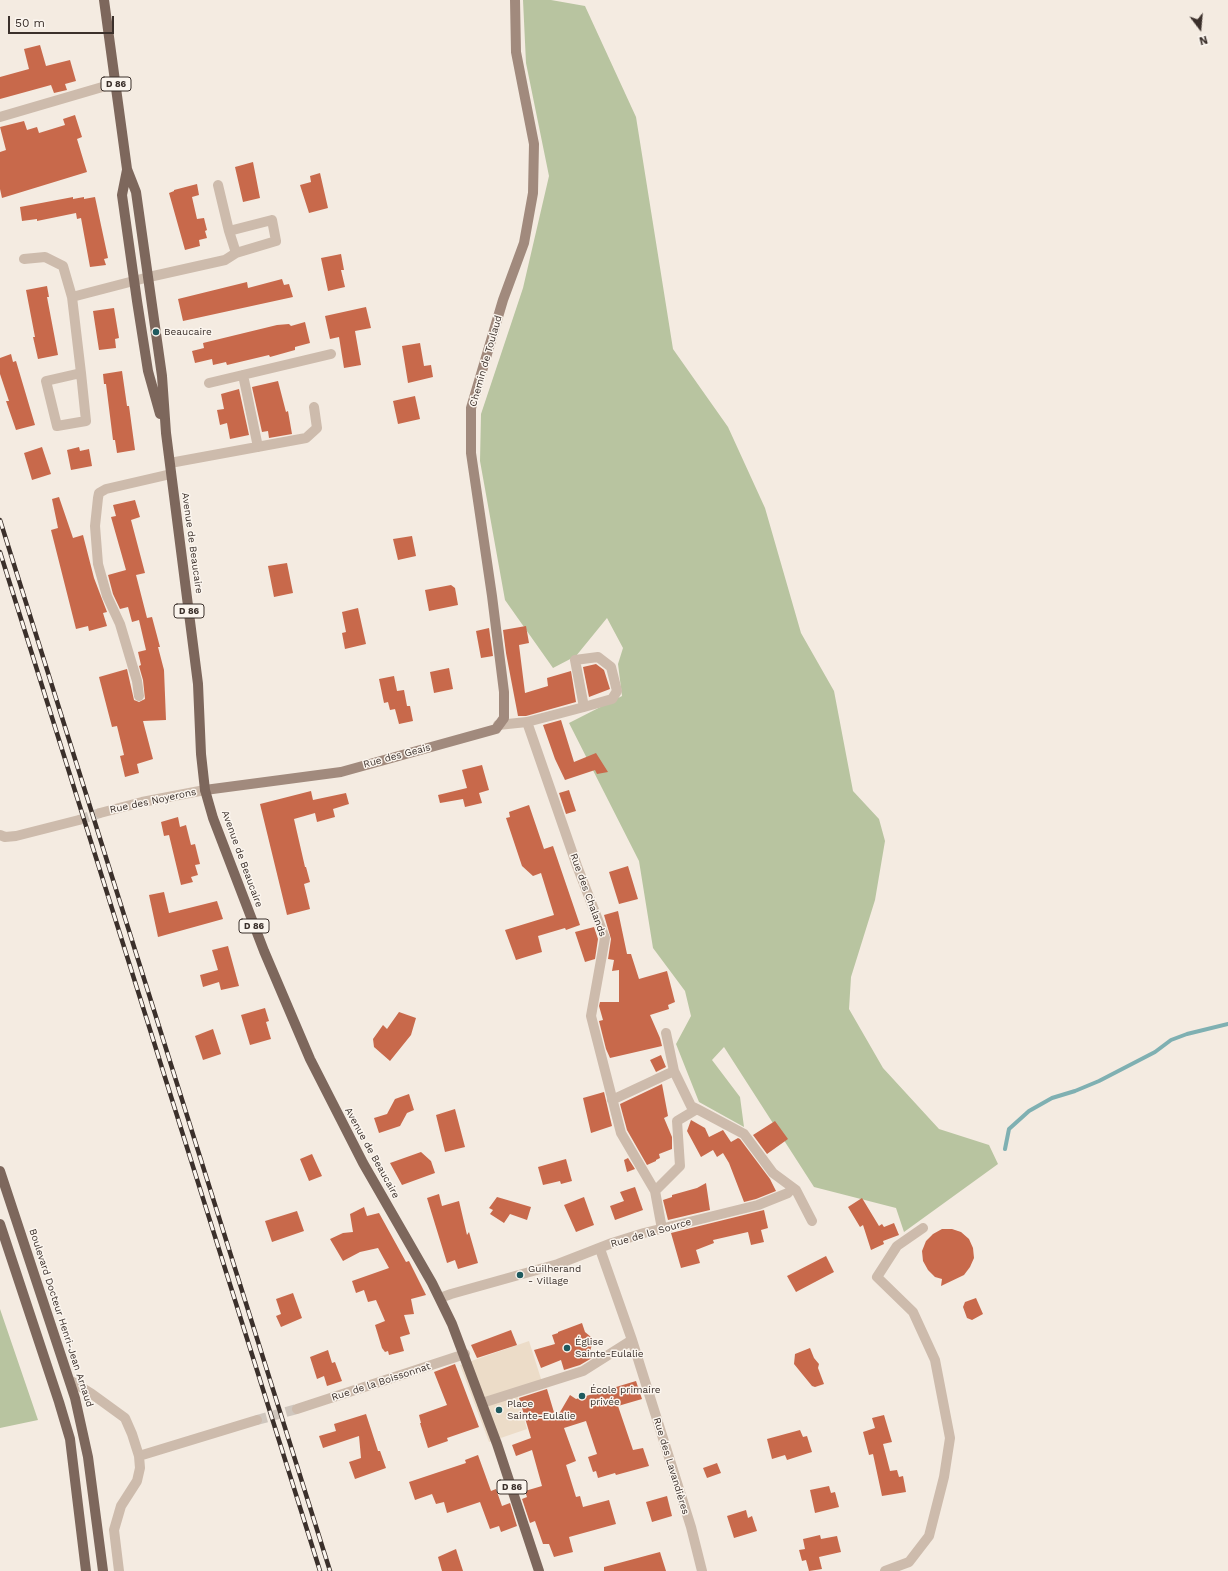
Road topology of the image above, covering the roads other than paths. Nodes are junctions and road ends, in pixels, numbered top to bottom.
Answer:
1 (104, 0) edge
2 (515, 0) edge
3 (116, 84) junction
4 (0, 117) edge
5 (127, 169) junction
6 (218, 185) dead end
7 (228, 231) junction
8 (236, 253) junction
9 (24, 259) dead end
10 (149, 277) junction
11 (134, 280) junction
12 (72, 297) junction
13 (331, 354) dead end
14 (81, 373) junction
15 (242, 375) junction
16 (209, 383) dead end
17 (314, 407) dead end
18 (166, 433) junction
19 (258, 447) junction
20 (170, 463) junction
21 (171, 474) junction
22 (139, 696) dead end
23 (584, 707) junction
24 (527, 722) junction
25 (498, 725) junction
26 (205, 790) junction
27 (100, 813) tunnel mouth
28 (79, 820) tunnel mouth
29 (0, 835) edge
30 (666, 1033) dead end
31 (674, 1071) junction
32 (612, 1100) junction
33 (697, 1109) junction
34 (0, 1171) edge
35 (792, 1188) junction
36 (655, 1191) junction
37 (812, 1221) dead end
38 (0, 1224) edge
39 (662, 1228) junction
40 (923, 1228) dead end
41 (600, 1249) junction
42 (440, 1298) junction
43 (632, 1340) junction
44 (465, 1354) junction
45 (70, 1381) junction
46 (482, 1403) junction
47 (297, 1409) tunnel mouth
48 (257, 1420) tunnel mouth
49 (139, 1456) junction
50 (86, 1571) edge
51 (102, 1571) edge
52 (119, 1571) edge
53 (539, 1571) edge
54 (702, 1571) edge
55 (885, 1571) edge

1 - 3 main road, Avenue de Beaucaire / D 86
2 - 25 street, Chemin de Toulaud
3 - 4 street
3 - 5 main road, Avenue de Beaucaire / D 86
5 - 10 main road, Avenue de Beaucaire / D 86
5 - 11 main road, Avenue de Beaucaire / D 86
6 - 7 street
7 - 8 street
7 - 8 street
8 - 10 street
9 - 12 street
10 - 11 street
10 - 18 main road, Avenue de Beaucaire / D 86
11 - 12 street
11 - 18 main road, Avenue de Beaucaire / D 86
12 - 14 street
13 - 15 street
14 - 14 street
15 - 16 street
15 - 19 street
17 - 19 street
18 - 20 main road, Avenue de Beaucaire / D 86
19 - 20 street
20 - 21 main road, Avenue de Beaucaire / D 86
21 - 22 street
21 - 26 main road, Avenue de Beaucaire / D 86
23 - 23 street, Rue des Geais
23 - 24 street, Rue des Geais
24 - 25 street, Rue des Geais
24 - 32 street, Rue des Chalands
25 - 26 street, Rue des Geais
26 - 27 street, Rue des Noyerons
26 - 42 main road, Avenue de Beaucaire / D 86
28 - 29 street
30 - 31 street
31 - 32 street
31 - 33 street
32 - 36 street, Rue des Chalands
33 - 35 street
33 - 36 street
34 - 45 main road, Boulevard Docteur Henri-Jean Arnaud
35 - 37 street
35 - 39 street, Rue de la Source
36 - 39 street, Rue des Chalands
38 - 50 main road
39 - 41 street, Rue de la Source
40 - 55 street
41 - 42 street, Rue de la Source
41 - 43 street, Rue des Lavandières
42 - 44 main road, Avenue de Beaucaire / D 86
43 - 46 street
43 - 54 street, Rue des Lavandières
44 - 46 main road, Avenue de Beaucaire / D 86
44 - 47 street, Rue de la Boissonnat
45 - 49 street
45 - 51 main road, Boulevard Docteur Henri-Jean Arnaud
46 - 53 main road, D 86
48 - 49 street
49 - 52 street

